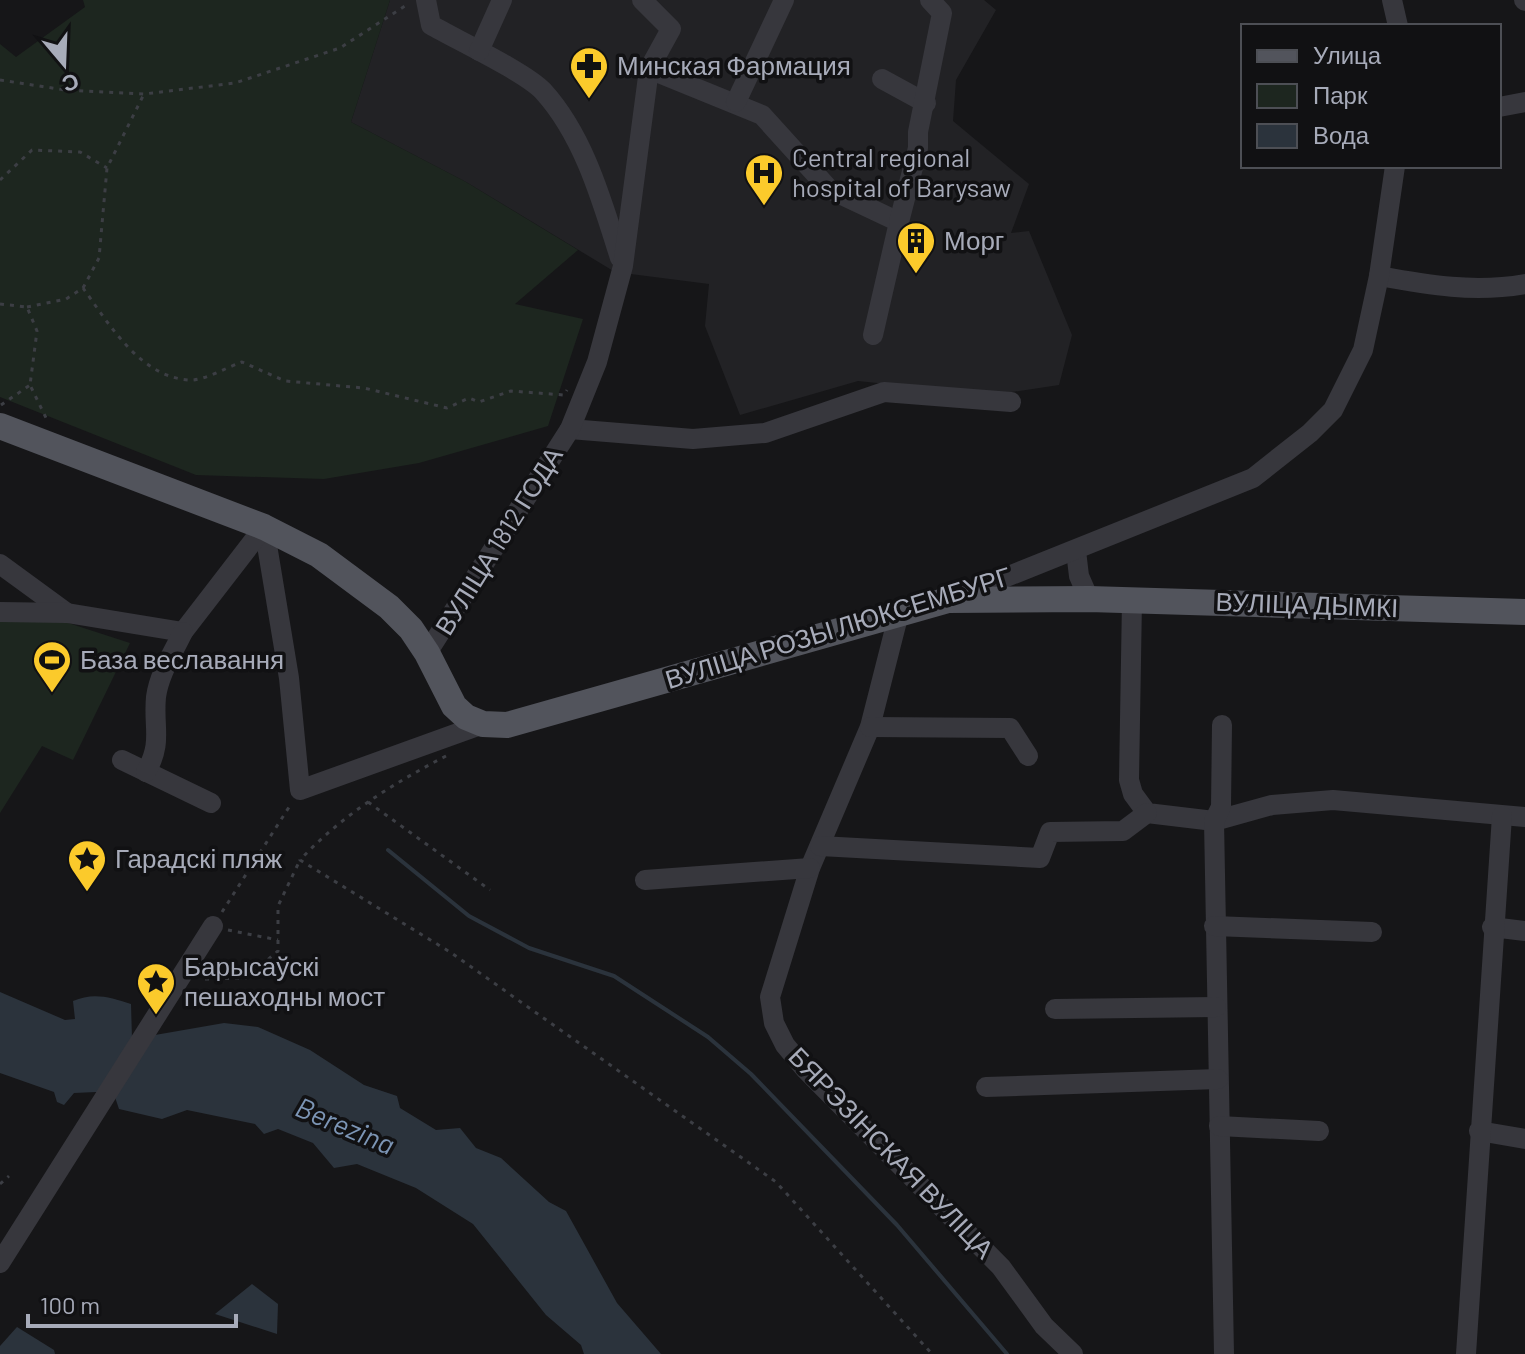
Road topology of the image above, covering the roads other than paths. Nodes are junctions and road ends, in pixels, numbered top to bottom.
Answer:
1 (426, 0) edge
2 (502, 0) edge
3 (642, 0) edge
4 (784, 0) edge
5 (930, 0) edge
6 (1392, 0) edge
7 (1398, 24) edge
8 (479, 51) junction
9 (649, 69) junction
10 (882, 79) dead end
11 (736, 102) junction
12 (1525, 102) edge
13 (926, 103) junction
14 (1501, 107) edge
15 (1395, 168) edge
16 (899, 222) junction
17 (623, 266) junction
18 (1379, 276) junction
19 (1525, 284) edge
20 (873, 335) dead end
21 (1011, 402) dead end
22 (0, 426) edge
23 (570, 429) junction
24 (264, 527) junction
25 (1076, 551) junction
26 (0, 564) edge
27 (1089, 599) junction
28 (948, 600) junction
29 (1132, 600) junction
30 (0, 612) edge
31 (1525, 612) edge
32 (67, 613) junction
33 (899, 613) junction
34 (183, 632) junction
35 (427, 653) junction
36 (483, 724) junction
37 (1222, 725) dead end
38 (870, 727) junction
39 (1028, 756) dead end
40 (122, 760) dead end
41 (146, 772) junction
42 (211, 803) dead end
43 (1147, 813) junction
44 (1502, 816) junction
45 (1525, 817) edge
46 (1214, 821) junction
47 (820, 846) junction
48 (810, 868) junction
49 (645, 880) dead end
50 (213, 926) road end
51 (1214, 926) junction
52 (1492, 927) junction
53 (1525, 931) edge
54 (1372, 932) dead end
55 (1216, 1007) junction
56 (1055, 1009) dead end
57 (1218, 1079) junction
58 (986, 1087) dead end
59 (1219, 1126) junction
60 (1319, 1131) dead end
61 (1479, 1131) junction
62 (1525, 1139) edge
63 (0, 1263) edge
64 (1073, 1354) edge
65 (1224, 1354) edge
66 (1466, 1354) edge

1 - 8 street
2 - 8 street
3 - 9 street
4 - 11 street
5 - 13 street
6 - 7 street
8 - 17 street
9 - 11 street
9 - 17 street, ВУЛІЦА 1812 ГОДА
10 - 13 street
11 - 16 street
12 - 14 street
13 - 16 street
15 - 18 street, ВУЛІЦА РОЗЫ ЛЮКСЕМБУРГ
16 - 20 street
17 - 23 street, ВУЛІЦА 1812 ГОДА
18 - 19 street
18 - 25 street, ВУЛІЦА РОЗЫ ЛЮКСЕМБУРГ
21 - 23 street, ВУЛІЦА 1812 ГОДА
22 - 24 main road
23 - 35 street, ВУЛІЦА 1812 ГОДА
24 - 34 street
24 - 35 main road
24 - 36 street
25 - 27 street
25 - 28 street, ВУЛІЦА РОЗЫ ЛЮКСЕМБУРГ
26 - 32 street
27 - 28 main road, ВУЛІЦА ДЫМКІ
27 - 29 main road, ВУЛІЦА ДЫМКІ
28 - 33 main road, ВУЛІЦА РОЗЫ ЛЮКСЕМБУРГ
29 - 31 main road, ВУЛІЦА ДЫМКІ
29 - 43 street
30 - 32 street
32 - 34 street
33 - 36 main road, ВУЛІЦА РОЗЫ ЛЮКСЕМБУРГ
33 - 38 street, БЯРЭЗІНСКАЯ ВУЛІЦА
34 - 41 street
35 - 36 main road
37 - 46 street
38 - 39 street
38 - 47 street, БЯРЭЗІНСКАЯ ВУЛІЦА
40 - 41 street
41 - 42 street
43 - 46 street
43 - 47 street
44 - 45 street
44 - 46 street
44 - 52 street
46 - 51 street
47 - 48 street, БЯРЭЗІНСКАЯ ВУЛІЦА
48 - 49 street
48 - 64 street, БЯРЭЗІНСКАЯ ВУЛІЦА
50 - 63 street
51 - 54 street
51 - 55 street
52 - 53 street
52 - 61 street
55 - 56 street
55 - 57 street
57 - 58 street
57 - 59 street
59 - 60 street
59 - 65 street
61 - 62 street
61 - 66 street

